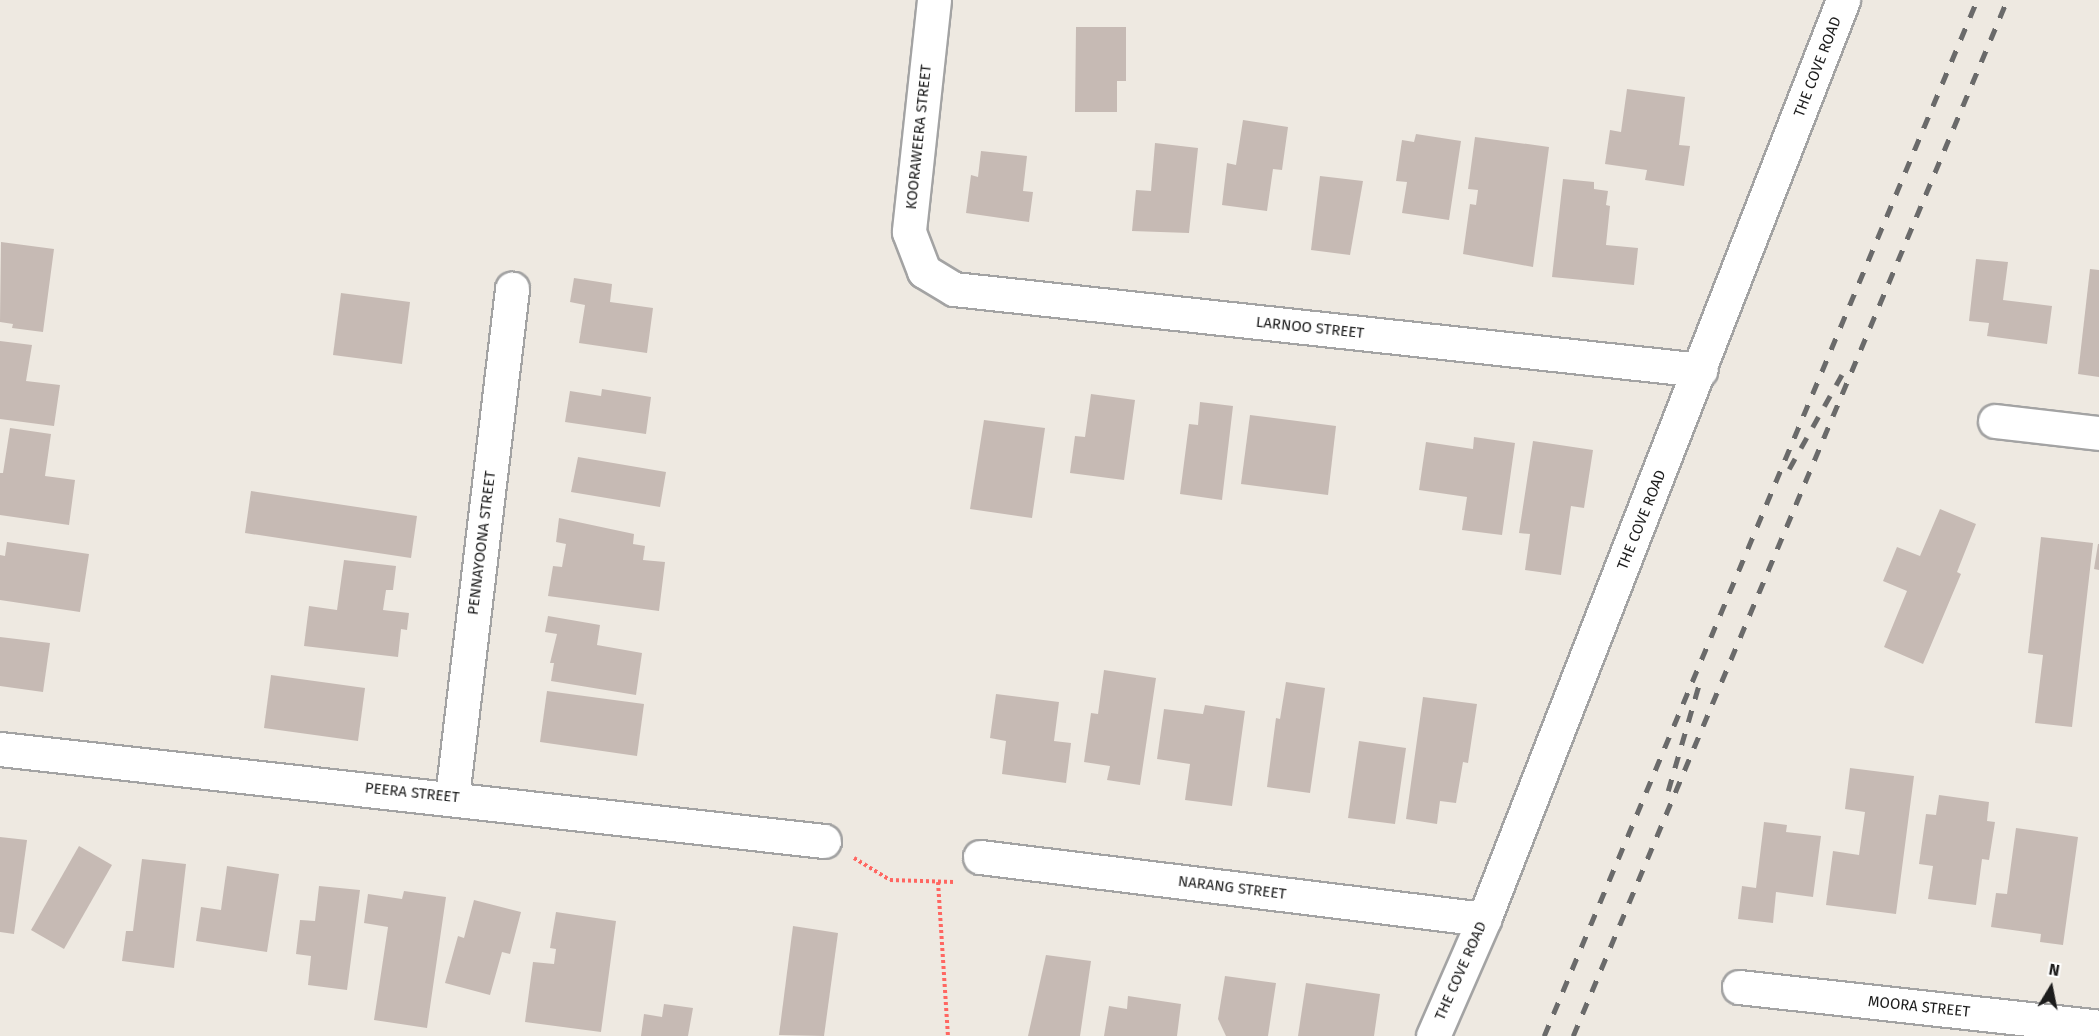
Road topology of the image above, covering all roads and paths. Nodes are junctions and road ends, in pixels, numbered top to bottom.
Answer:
1 (934, 0) edge
2 (1843, 0) edge
3 (924, 271) joint
4 (512, 289) dead end
5 (1701, 369) junction
6 (1995, 421) dead end
7 (2099, 433) edge
8 (0, 749) edge
9 (452, 797) junction
10 (824, 841) joint
11 (980, 856) dead end
12 (938, 882) junction
13 (959, 883) dead end
14 (1484, 919) junction
15 (1739, 987) dead end
16 (2099, 1027) edge
17 (948, 1036) edge
18 (1432, 1036) edge

1 - 3 street, KOORAWEERA STREET
2 - 5 street, THE COVE ROAD
3 - 5 street, LARNOO STREET
4 - 9 street, PENNAYOONA STREET
5 - 14 street, THE COVE ROAD
6 - 7 street
8 - 9 street, PEERA STREET
9 - 10 street, PEERA STREET
10 - 12 path
11 - 14 street, NARANG STREET
12 - 13 path
12 - 17 path
14 - 18 street, THE COVE ROAD
15 - 16 street, MOORA STREET

